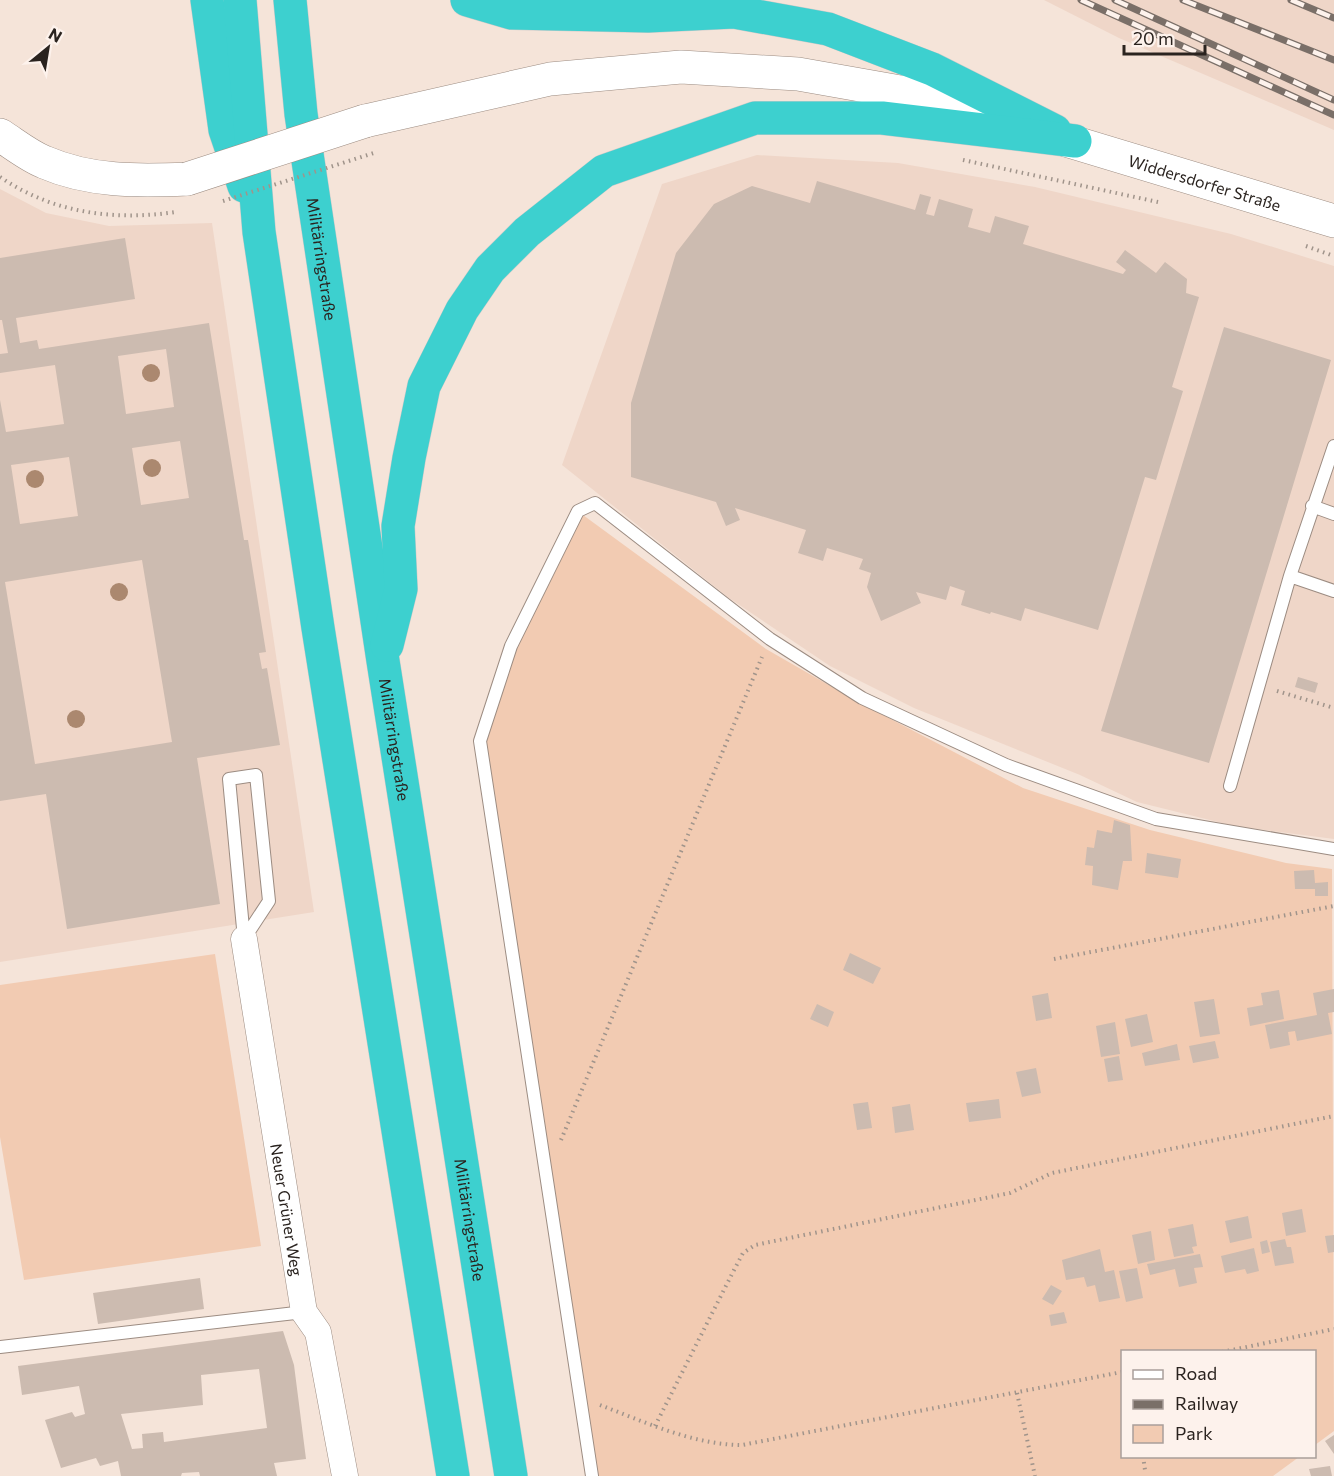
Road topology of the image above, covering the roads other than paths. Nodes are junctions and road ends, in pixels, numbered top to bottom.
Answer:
1 (207, 0) edge
2 (240, 0) edge
3 (290, 0) edge
4 (467, 0) edge
5 (0, 135) edge
6 (1075, 141) junction
7 (1334, 220) edge
8 (259, 232) junction
9 (1334, 446) edge
10 (1312, 506) junction
11 (1334, 514) edge
12 (1290, 576) junction
13 (1334, 591) edge
14 (383, 661) junction
15 (1230, 786) dead end
16 (1334, 849) edge
17 (244, 939) junction
18 (304, 1312) junction
19 (0, 1347) edge
20 (345, 1476) edge
21 (453, 1476) edge
22 (511, 1476) edge
23 (592, 1476) edge

1 - 8 highway
2 - 8 highway
3 - 14 highway, Militärringstraße
4 - 6 highway
5 - 6 main road, Widdersdorfer Straße, bridge
6 - 7 main road, Widdersdorfer Straße
6 - 14 highway
8 - 21 highway
9 - 10 lane
10 - 11 lane
10 - 12 lane
12 - 13 lane
12 - 15 lane
14 - 22 highway, Militärringstraße
16 - 23 lane
17 - 17 lane
17 - 18 street, Neuer Grüner Weg
18 - 19 lane
18 - 20 street, Neuer Grüner Weg

